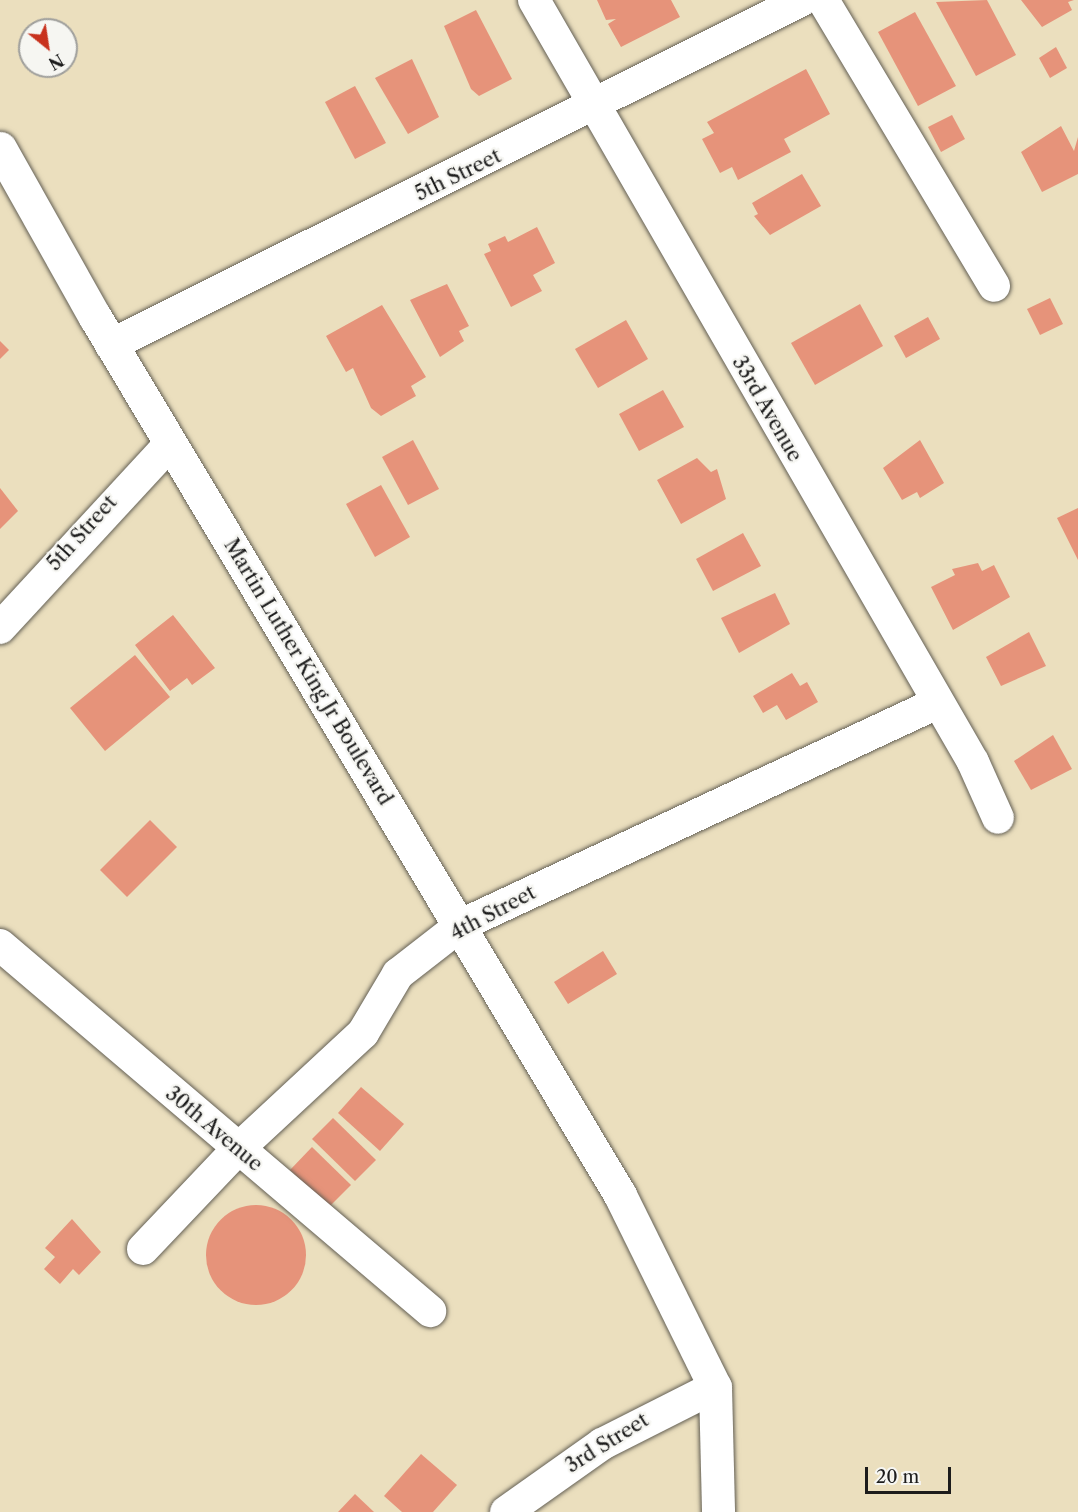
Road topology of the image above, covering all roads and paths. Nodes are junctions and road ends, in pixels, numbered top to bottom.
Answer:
1 (534, 0) edge
2 (802, 0) edge
3 (823, 0) edge
4 (595, 108) junction
5 (0, 148) edge
6 (994, 286) dead end
7 (111, 345) junction
8 (170, 444) junction
9 (0, 628) edge
10 (937, 703) junction
11 (998, 818) dead end
12 (461, 925) junction
13 (0, 945) edge
14 (237, 1150) junction
15 (143, 1249) dead end
16 (430, 1311) dead end
17 (715, 1386) junction
18 (506, 1512) edge
19 (718, 1512) edge

1 - 4 street, 33rd Avenue
2 - 4 street, 5th Street
3 - 6 street
4 - 7 street, 5th Street
4 - 10 street, 33rd Avenue
5 - 7 main road, Martin Luther King Jr Boulevard
7 - 8 main road, Martin Luther King Jr Boulevard
8 - 9 street, 5th Street
8 - 12 main road, Martin Luther King Jr Boulevard
10 - 11 street, 33rd Avenue
10 - 12 street, 4th Street
12 - 14 street, 4th Street
12 - 17 main road, Martin Luther King Jr Boulevard
13 - 14 street, 30th Avenue
14 - 15 street, 4th Street
14 - 16 street, 30th Avenue
17 - 18 street, 3rd Street
17 - 19 main road

